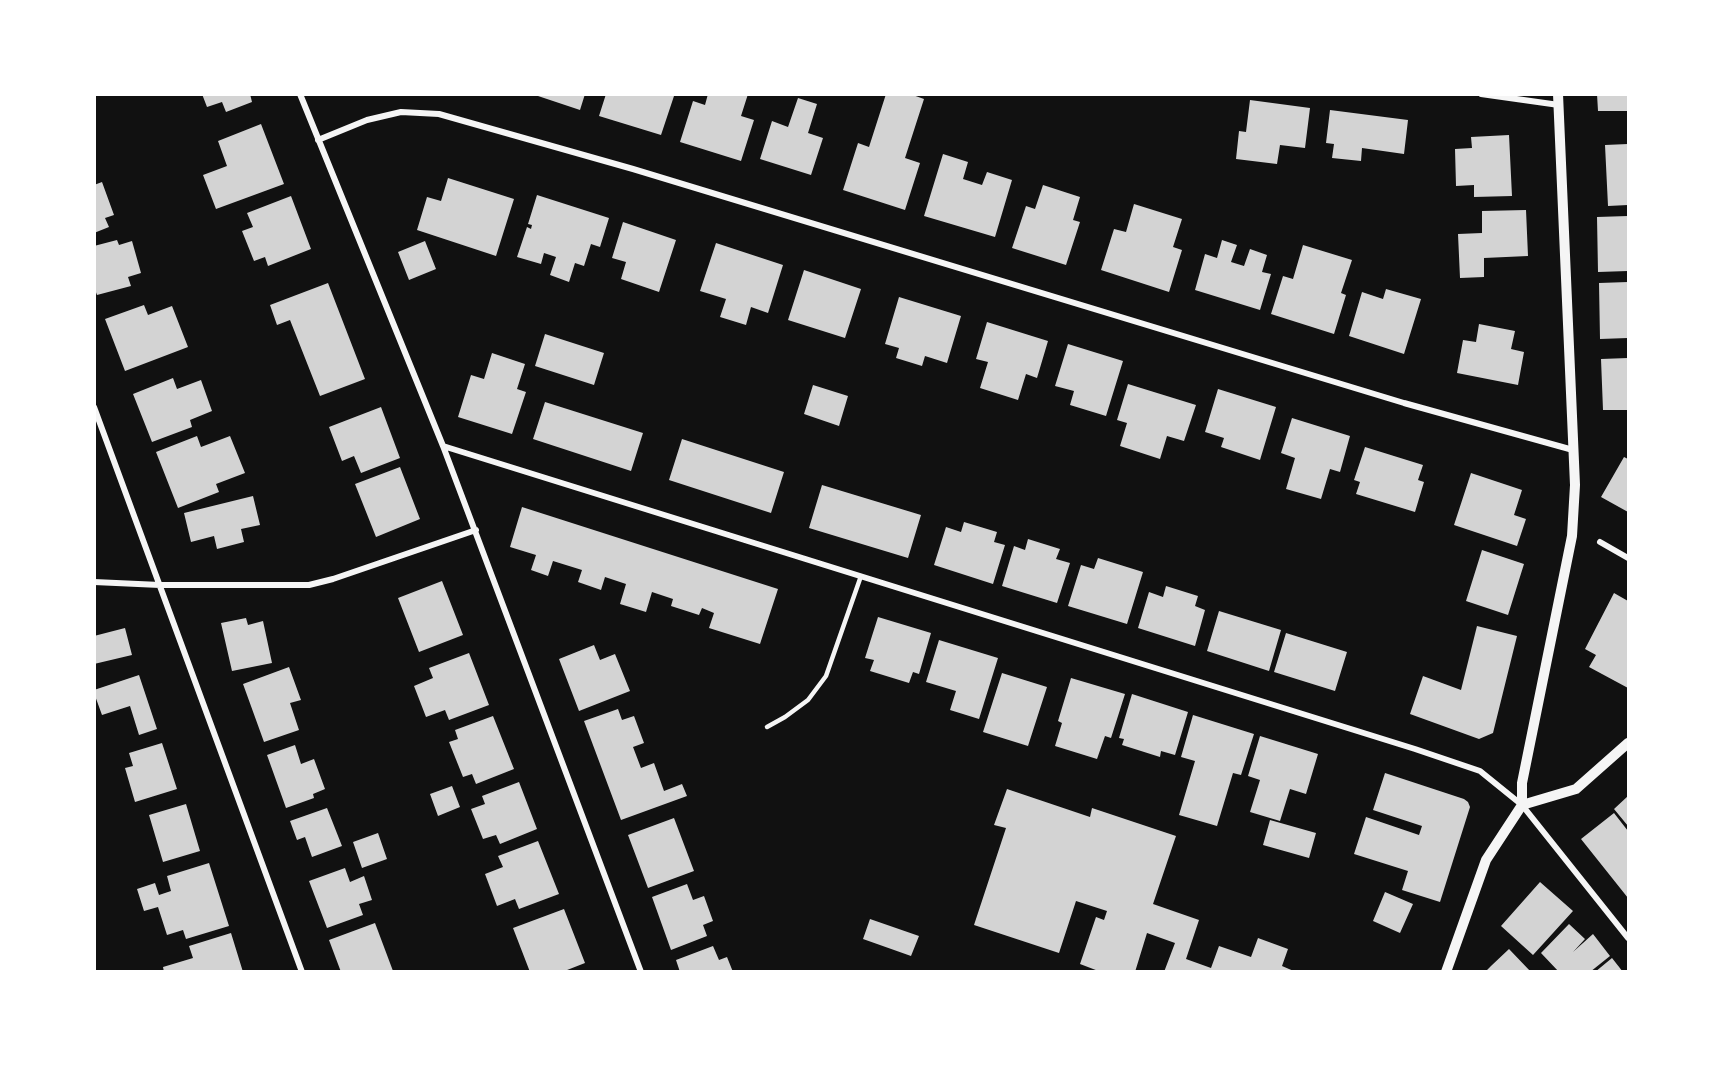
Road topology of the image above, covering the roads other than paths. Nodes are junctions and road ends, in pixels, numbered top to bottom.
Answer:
1 (300, 94) edge
2 (1481, 94) edge
3 (1558, 100) edge
4 (318, 140) junction
5 (94, 407) edge
6 (443, 446) junction
7 (1573, 450) junction
8 (476, 530) junction
9 (1600, 542) dead end
10 (1629, 558) edge
11 (861, 576) junction
12 (94, 582) edge
13 (160, 585) junction
14 (767, 727) dead end
15 (1629, 743) edge
16 (1522, 805) junction
17 (1629, 938) edge
18 (302, 972) edge
19 (641, 972) edge
20 (1446, 972) edge

1 - 4 street
2 - 3 street
3 - 7 street
4 - 6 street
4 - 7 street
5 - 13 street
6 - 8 street
6 - 11 street
7 - 16 street
8 - 13 street
8 - 19 street
9 - 10 street
11 - 14 lane
11 - 16 street
12 - 13 street
13 - 18 street
15 - 16 street
16 - 17 street
16 - 20 street

